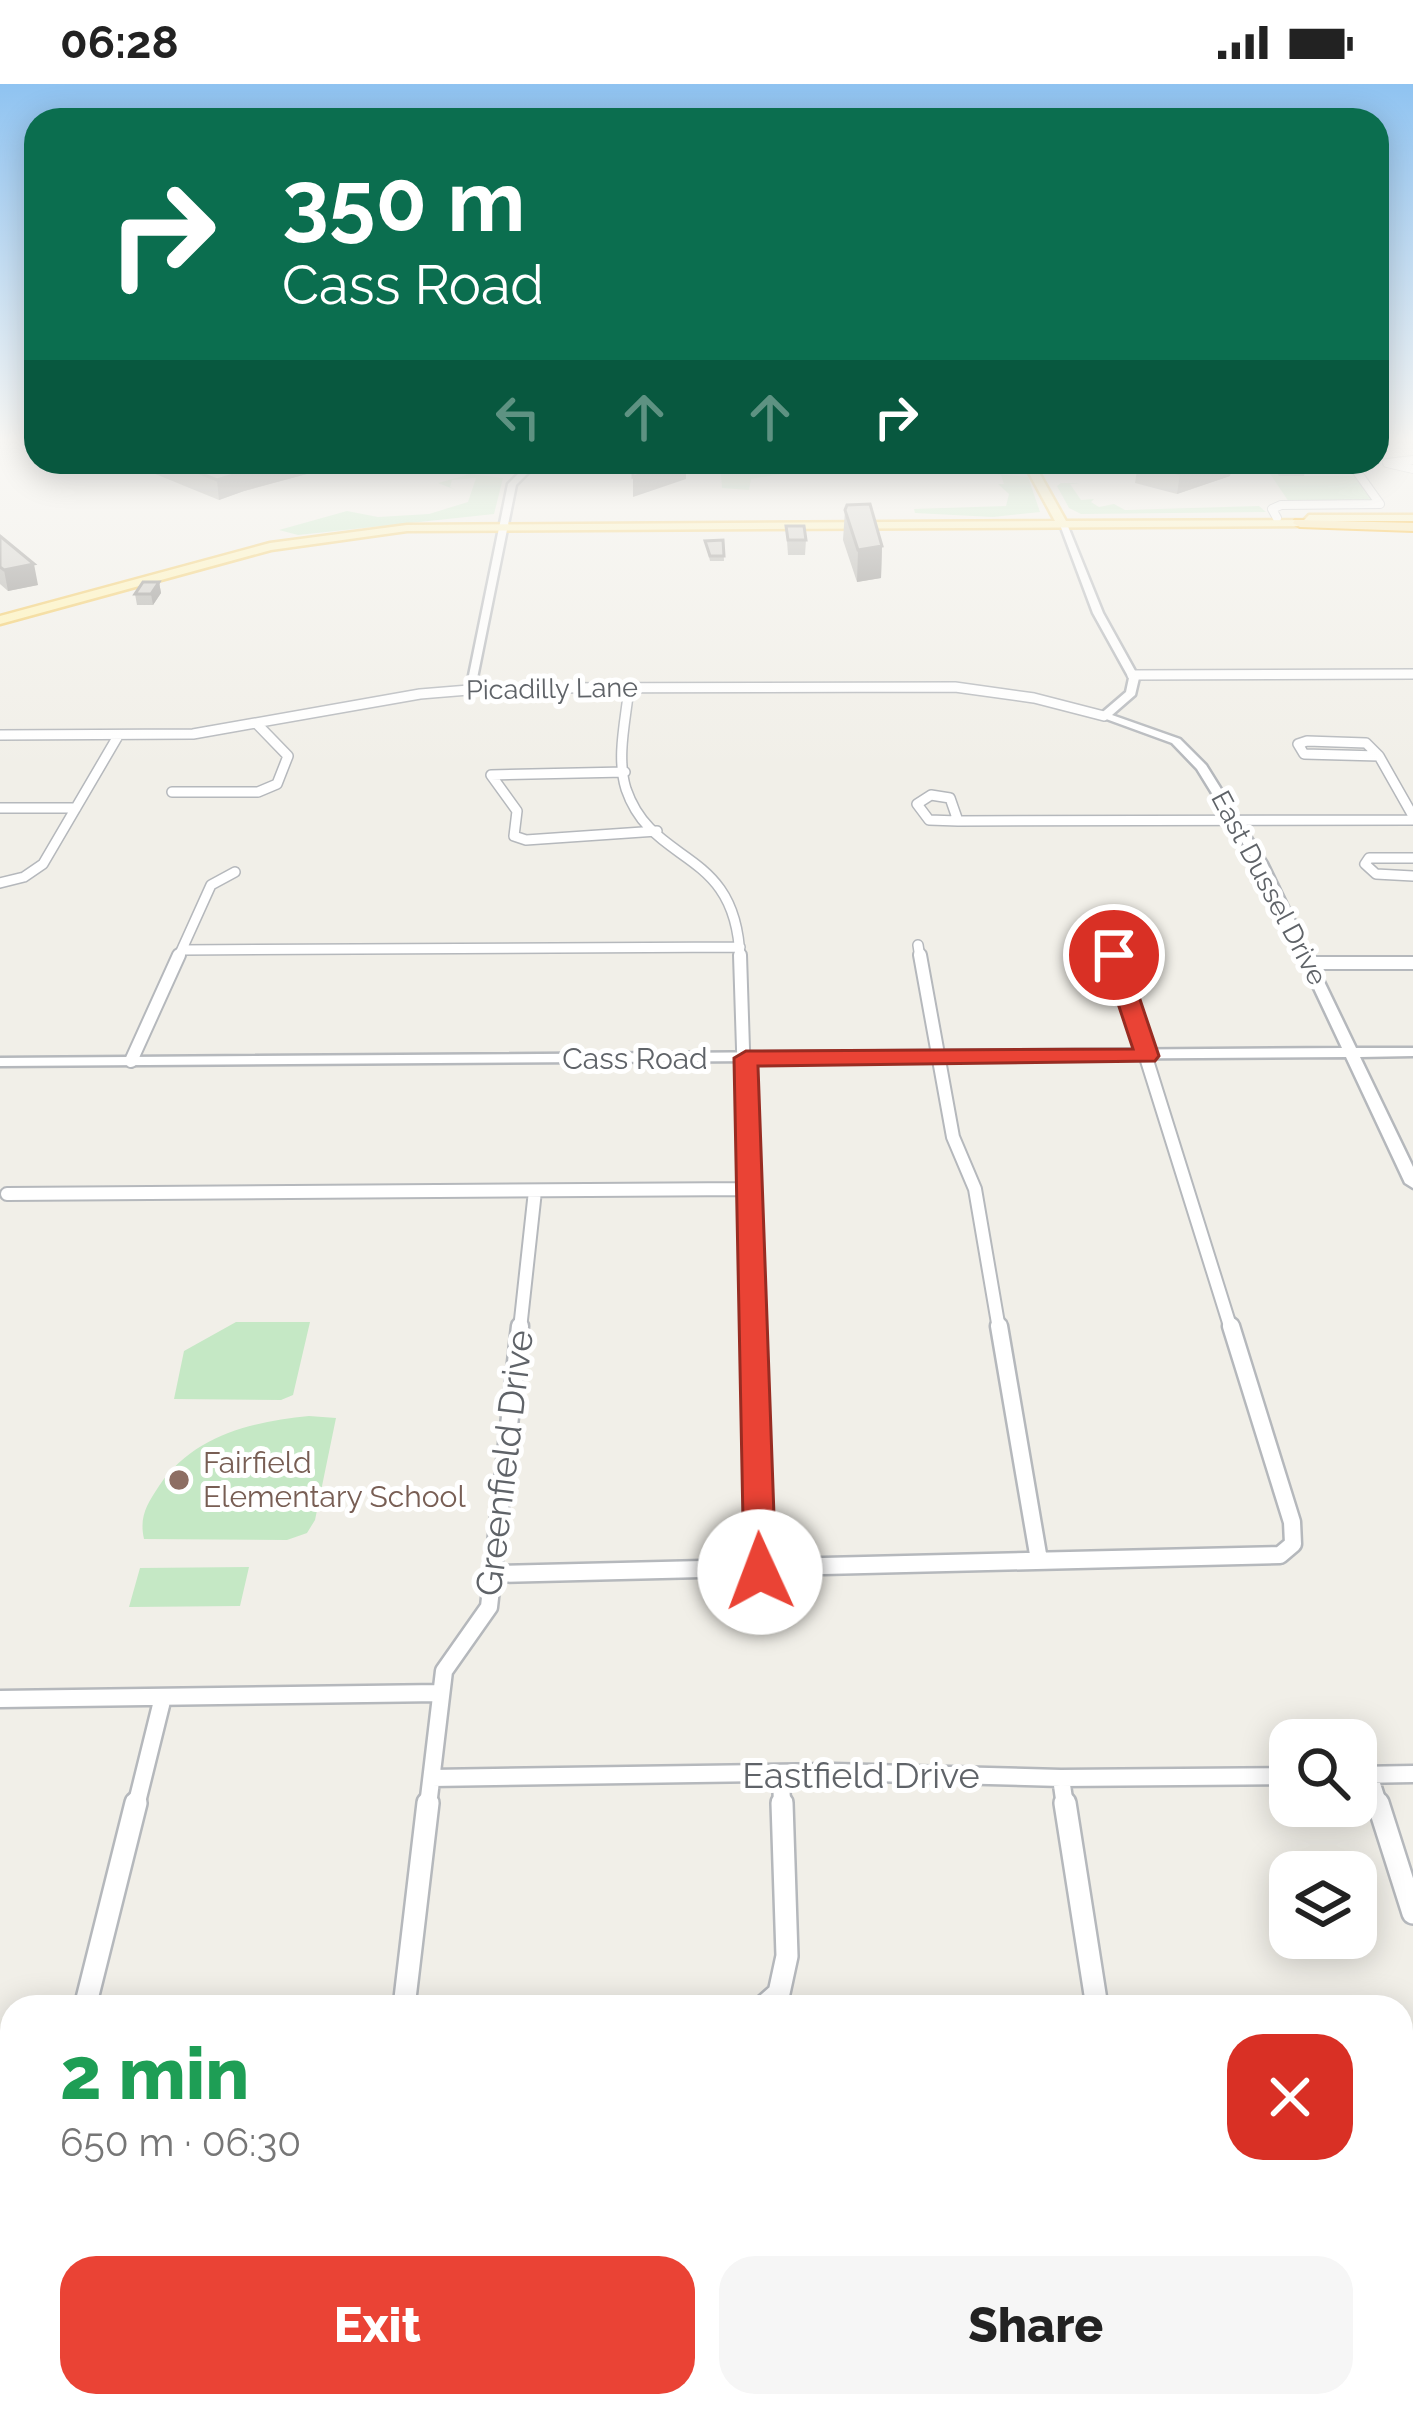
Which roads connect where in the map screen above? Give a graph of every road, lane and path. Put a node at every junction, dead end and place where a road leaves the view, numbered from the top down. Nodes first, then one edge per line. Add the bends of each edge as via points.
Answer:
1 (239, 550) edge
2 (266, 550) edge
3 (498, 550) edge
4 (1072, 550) edge
5 (151, 575) junction
6 (0, 620) edge
7 (1413, 674) edge
8 (1132, 675) junction
9 (628, 687) junction
10 (470, 688) junction
11 (1105, 716) junction
12 (256, 723) junction
13 (0, 735) edge
14 (118, 736) junction
15 (1379, 756) junction
16 (625, 772) junction
17 (172, 792) dead end
18 (0, 808) edge
19 (76, 808) junction
20 (1413, 818) edge
21 (958, 820) dead end
22 (1237, 820) junction
23 (657, 831) junction
24 (1413, 858) edge
25 (235, 872) dead end
26 (1413, 876) edge
27 (0, 884) edge
28 (918, 945) dead end
29 (740, 947) junction
30 (182, 950) junction
31 (1114, 955) dead end
32 (1311, 963) junction
33 (1413, 963) edge
34 (1354, 1052) junction
35 (1413, 1052) edge
36 (1147, 1056) junction
37 (939, 1057) junction
38 (746, 1058) junction
39 (131, 1061) junction
40 (0, 1063) edge
41 (1413, 1184) edge
42 (748, 1190) junction
43 (536, 1191) junction
44 (7, 1194) dead end
45 (1039, 1559) junction
46 (760, 1572) junction
47 (494, 1574) junction
48 (440, 1693) junction
49 (164, 1697) junction
50 (0, 1699) edge
51 (781, 1774) junction
52 (1413, 1774) edge
53 (1377, 1775) edge
54 (1269, 1776) edge
55 (433, 1778) junction
56 (1061, 1778) junction
57 (1377, 1816) edge
58 (1413, 1913) edge
59 (88, 1995) edge
60 (406, 1995) edge
61 (777, 1995) edge
62 (1095, 1995) edge

1 - 5 main road
2 - 5 main road
3 - 10 street
4 - 8 street
5 - 6 main road
7 - 8 street
8 - 11 street via 1131,693
9 - 10 street, Picadilly Lane
9 - 11 street, Picadilly Lane via 955,687
9 - 16 street
10 - 12 street, Picadilly Lane
11 - 22 street, East Dussel Drive via 1185,747
12 - 14 street, Picadilly Lane
12 - 17 street via 288,756 277,784 258,792
13 - 14 street, Picadilly Lane
14 - 19 street
15 - 15 street via 1356,741 1298,744 1316,756
15 - 20 street
16 - 23 street via 633,804
16 - 23 street via 491,775 517,811 514,836
18 - 19 street
19 - 27 street via 38,869
20 - 22 street
21 - 22 street
22 - 32 street, East Dussel Drive
23 - 29 street via 729,896
24 - 26 street via 1365,864 1376,874
25 - 30 street via 211,885
28 - 37 street
29 - 30 street
29 - 38 street
30 - 39 street
31 - 36 street
32 - 33 street
32 - 34 street, East Dussel Drive
34 - 35 street, Cass Road
34 - 36 street, Cass Road
34 - 41 street, East Dussel Drive
36 - 37 street, Cass Road
36 - 45 street via 1292,1522 1292,1544 1264,1557
37 - 38 street, Cass Road
37 - 45 street via 953,1137 974,1189
38 - 39 street, Cass Road
38 - 42 street
39 - 40 street, Cass Road
42 - 43 street
42 - 46 street
43 - 44 street
43 - 47 street, Greenfield Drive
45 - 46 street
46 - 47 street
47 - 48 street, Greenfield Drive via 489,1607 448,1660
48 - 49 street
48 - 55 street, Greenfield Drive
49 - 50 street
49 - 59 street
51 - 55 street, Eastfield Drive
51 - 56 street, Eastfield Drive
51 - 61 street via 788,1956
52 - 53 street
54 - 56 street, Eastfield Drive
55 - 60 street, Greenfield Drive
56 - 62 street
57 - 58 street

